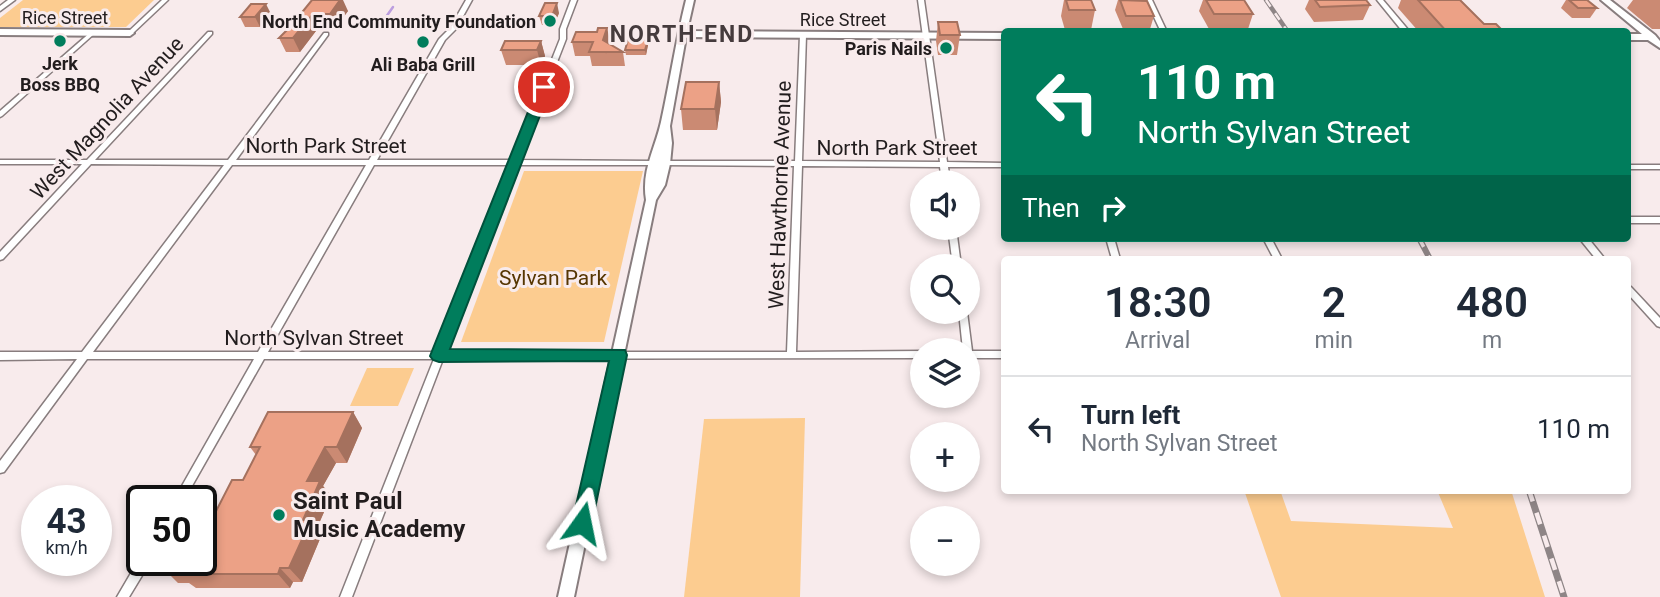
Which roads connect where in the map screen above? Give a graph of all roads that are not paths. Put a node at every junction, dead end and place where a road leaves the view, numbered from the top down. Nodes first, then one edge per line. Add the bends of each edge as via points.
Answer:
1 (12, 0) edge
2 (165, 0) edge
3 (469, 0) edge
4 (574, 0) edge
5 (690, 0) edge
6 (920, 0) edge
7 (1149, 0) edge
8 (1380, 0) edge
9 (1605, 0) edge
10 (0, 9) edge
11 (1162, 28) edge
12 (1404, 28) edge
13 (0, 32) edge
14 (92, 33) junction
15 (130, 33) joint
16 (210, 33) dead end
17 (326, 34) dead end
18 (682, 34) junction
19 (803, 35) junction
20 (925, 35) junction
21 (1001, 36) edge
22 (1631, 37) edge
23 (1649, 37) junction
24 (1660, 37) edge
25 (1660, 45) edge
26 (0, 115) edge
27 (0, 162) edge
28 (89, 162) junction
29 (228, 163) junction
30 (371, 163) junction
31 (659, 163) junction
32 (513, 164) junction
33 (944, 164) junction
34 (800, 165) junction
35 (1001, 165) edge
36 (1631, 167) edge
37 (1660, 167) edge
38 (945, 170) edge
39 (1631, 220) edge
40 (1660, 220) edge
41 (1586, 242) edge
42 (1598, 256) edge
43 (0, 257) edge
44 (1631, 292) edge
45 (1660, 324) edge
46 (980, 354) edge
47 (619, 355) junction
48 (910, 355) edge
49 (1001, 355) edge
50 (0, 356) edge
51 (85, 356) junction
52 (261, 356) junction
53 (439, 356) junction
54 (792, 356) junction
55 (0, 469) edge
56 (187, 485) edge
57 (136, 576) edge
58 (124, 597) edge
59 (346, 597) edge
60 (566, 597) edge

1 - 10 street
2 - 15 street
3 - 30 street
4 - 32 street
5 - 18 main road
6 - 20 street
7 - 11 street
8 - 12 street
9 - 23 main road
13 - 14 main road, Rice Street
14 - 15 main road, Rice Street
14 - 26 street
16 - 28 street, West Magnolia Avenue
17 - 29 street
18 - 19 main road, Rice Street
18 - 31 main road via 665,125 668,139
19 - 20 main road, Rice Street
19 - 34 street, West Hawthorne Avenue
20 - 21 main road, Rice Street
20 - 33 street
22 - 23 main road
23 - 24 main road
23 - 25 main road
27 - 28 street, North Park Street
28 - 29 street, North Park Street
28 - 43 street, West Magnolia Avenue
29 - 30 street, North Park Street
29 - 51 street
30 - 32 street, North Park Street
30 - 52 street
31 - 32 street, North Park Street
31 - 34 street, North Park Street
31 - 47 main road via 649,192
32 - 53 street
33 - 34 street, North Park Street
33 - 35 street, North Park Street
33 - 38 street
34 - 54 street, West Hawthorne Avenue
36 - 37 street
39 - 40 street
41 - 42 street
44 - 45 street
46 - 49 street
47 - 53 street, North Sylvan Street
47 - 54 street, North Sylvan Street
47 - 60 main road
48 - 54 street, North Sylvan Street
50 - 51 street, North Sylvan Street
51 - 52 street, North Sylvan Street
51 - 55 street
52 - 53 street, North Sylvan Street
52 - 56 street
53 - 59 street
57 - 58 street

